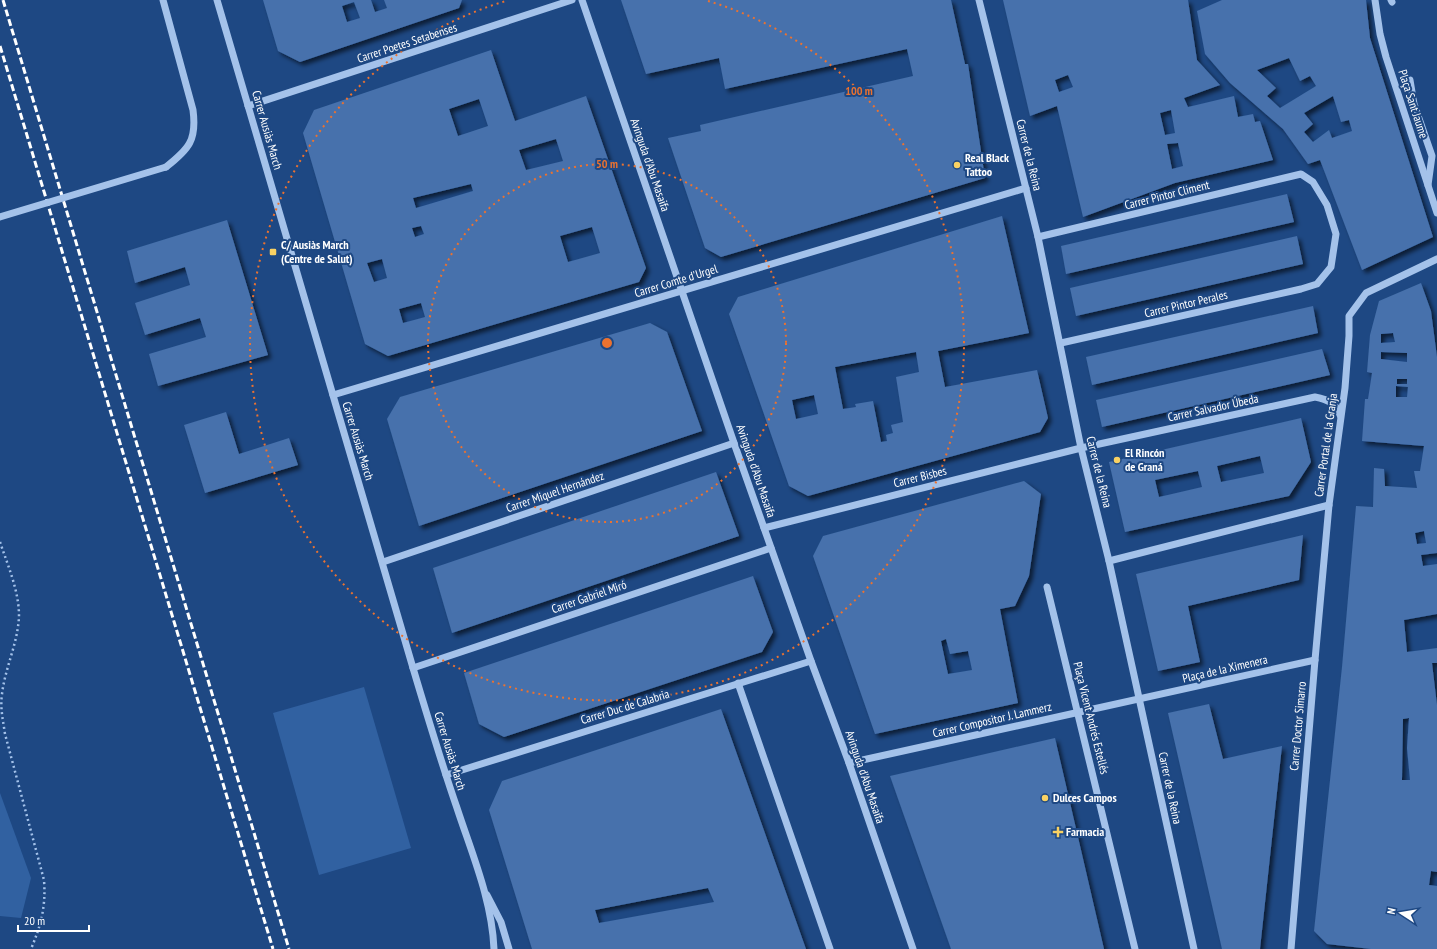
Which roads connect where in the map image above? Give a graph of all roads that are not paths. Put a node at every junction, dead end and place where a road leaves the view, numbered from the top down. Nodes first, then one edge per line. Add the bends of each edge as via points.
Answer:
1 (163, 0) edge
2 (217, 0) edge
3 (572, 0) edge
4 (582, 0) edge
5 (979, 0) edge
6 (1375, 0) edge
7 (1410, 80) dead end
8 (248, 106) junction
9 (1428, 186) junction
10 (1026, 188) junction
11 (1437, 213) edge
12 (0, 217) edge
13 (1038, 237) junction
14 (1437, 259) edge
15 (1316, 284) joint
16 (681, 290) junction
17 (1060, 343) junction
18 (332, 395) junction
19 (1341, 418) junction
20 (734, 443) junction
21 (1081, 448) junction
22 (1329, 505) junction
23 (764, 528) junction
24 (771, 548) junction
25 (1109, 561) junction
26 (383, 562) junction
27 (1047, 586) dead end
28 (1315, 660) junction
29 (810, 661) junction
30 (413, 668) junction
31 (738, 683) junction
32 (1140, 699) junction
33 (1078, 711) junction
34 (849, 763) junction
35 (446, 775) junction
36 (483, 886) junction
37 (494, 949) edge
38 (509, 949) edge
39 (830, 949) edge
40 (913, 949) edge
41 (1135, 949) edge
42 (1194, 949) edge
43 (1292, 949) edge

1 - 12 street, bridge via 193,110 193,138 186,150 166,167
2 - 8 street, Carrer Ausiàs March
3 - 8 street, Carrer Poetes Setabenses
4 - 16 street, Avinguda d'Abu Masaifa
5 - 10 street, Carrer de la Reina
6 - 9 street, Plaça Sant Jaume via 1386,57
7 - 9 street via 1414,104 1432,156
8 - 18 street, Carrer Ausiàs March
9 - 11 street, Plaça Sant Jaume
10 - 13 street, Carrer de la Reina
10 - 16 street, Carrer Comte d'Urgel
13 - 15 street, Carrer Pintor Climent via 1301,174 1313,182 1327,205 1336,234 1331,267
13 - 17 street, Carrer de la Reina
14 - 19 street, Carrer Portal de la Granja via 1366,293 1349,316
15 - 17 street, Carrer Pintor Perales
16 - 18 street, Carrer Comte d'Urgel
16 - 20 street, Avinguda d'Abu Masaifa
17 - 21 street, Carrer de la Reina
18 - 26 street, Carrer Ausiàs March
19 - 21 street, Carrer Salvador Úbeda via 1333,404 1324,398 1315,397
19 - 22 street, Carrer Portal de la Granja
20 - 23 street, Avinguda d'Abu Masaifa
20 - 26 street, Carrer Miquel Hernández
21 - 23 street, Carrer Bisbes
21 - 25 street, Carrer de la Reina
22 - 25 street, Carrer Portal de la Granja
22 - 28 street, Carrer Doctor Simarro
23 - 24 street, Avinguda d'Abu Masaifa
24 - 29 street, Avinguda d'Abu Masaifa
24 - 30 street, Carrer Gabriel Miró
25 - 32 street, Carrer de la Reina
26 - 30 street, Carrer Ausiàs March
27 - 33 street, Plaça Vicent Andrés Estellés
28 - 32 street, Plaça de la Ximenera
28 - 43 street, Carrer Doctor Simarro
29 - 31 street, Carrer Duc de Calabria
29 - 34 street, Avinguda d'Abu Masaifa
30 - 35 street, Carrer Ausiàs March
31 - 35 street, Carrer Duc de Calabria
31 - 39 street
32 - 33 street, Carrer Compositor J. Lammerz
32 - 42 street, Carrer de la Reina
33 - 34 street, Carrer Compositor J. Lammerz
33 - 41 street, Plaça Vicent Andrés Estellés
34 - 40 street, Avinguda d'Abu Masaifa
35 - 36 street, Carrer Ausiàs March
36 - 37 street, Carrer Ausiàs March
36 - 38 street, Carrer Ausiàs March via 502,922

